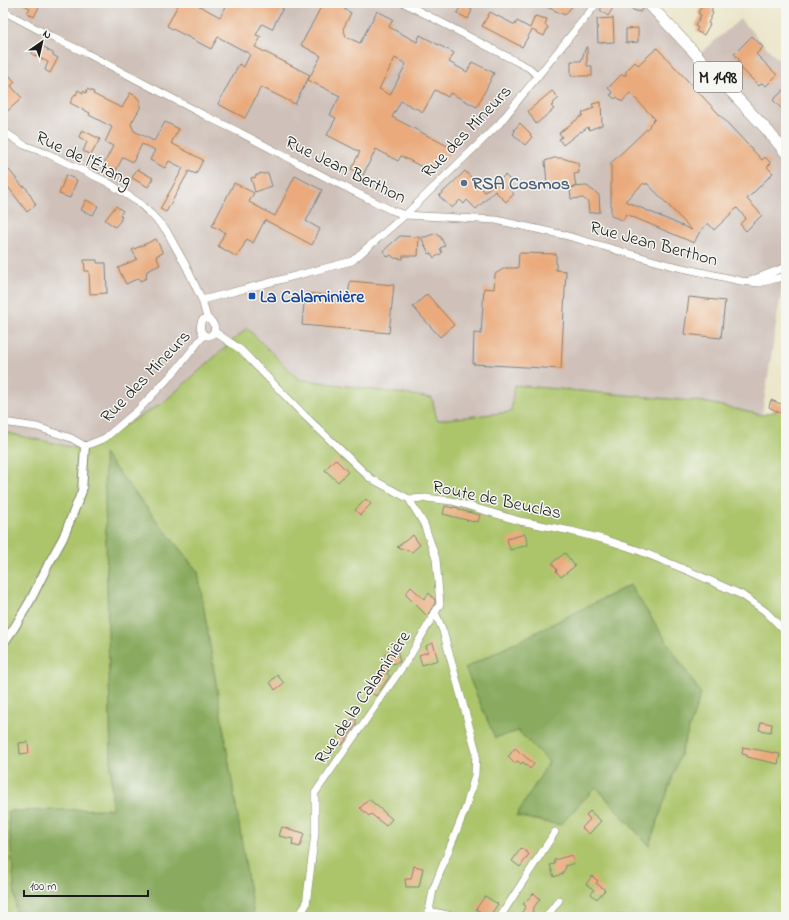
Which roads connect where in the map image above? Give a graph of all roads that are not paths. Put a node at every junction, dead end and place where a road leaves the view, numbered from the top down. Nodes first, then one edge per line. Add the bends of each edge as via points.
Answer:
1 (404, 3) edge
2 (597, 3) edge
3 (648, 3) edge
4 (3, 11) edge
5 (538, 76) junction
6 (3, 131) edge
7 (786, 153) edge
8 (405, 215) junction
9 (786, 267) edge
10 (786, 276) edge
11 (749, 282) junction
12 (202, 300) junction
13 (207, 318) junction
14 (215, 332) junction
15 (204, 335) junction
16 (3, 422) edge
17 (85, 446) junction
18 (408, 499) junction
19 (436, 612) junction
20 (786, 632) edge
21 (3, 644) edge
22 (555, 832) dead end
23 (559, 900) dead end
24 (429, 914) edge
25 (298, 917) edge
26 (456, 917) edge
27 (500, 917) edge
28 (546, 917) edge

1 - 5 street via 529,68
2 - 5 street, Rue des Mineurs
3 - 7 main road, M 1498
4 - 8 street, Rue Jean Berthon via 325,177
5 - 8 street, Rue des Mineurs via 499,124
6 - 12 street, Rue de l'Étang via 24,144 107,182 138,202 166,230
8 - 11 street, Rue Jean Berthon via 496,220
8 - 12 street, Rue des Mineurs via 352,261
9 - 11 street
10 - 11 street, Rue Jean Berthon via 760,284
12 - 13 street, Rue de l'Étang
13 - 14 street, Rue de l'Étang via 216,327
13 - 15 street via 202,320 200,328
14 - 15 street via 212,335
14 - 18 street, Route de Beuclas via 241,350 370,478
15 - 17 street, Rue des Mineurs via 176,370 138,410 105,438
16 - 17 street via 37,427 71,438
17 - 21 street via 82,491 63,538 30,601
18 - 19 street, Rue de la Calaminière via 424,524 436,559 440,604
18 - 20 street, Route de Beuclas via 452,501 640,551 742,595 765,611
19 - 24 street via 476,750 475,775 466,807 434,890
19 - 25 street, Rue de la Calaminière via 410,656 315,793 315,833 306,905
22 - 27 street
23 - 28 street
24 - 26 street

